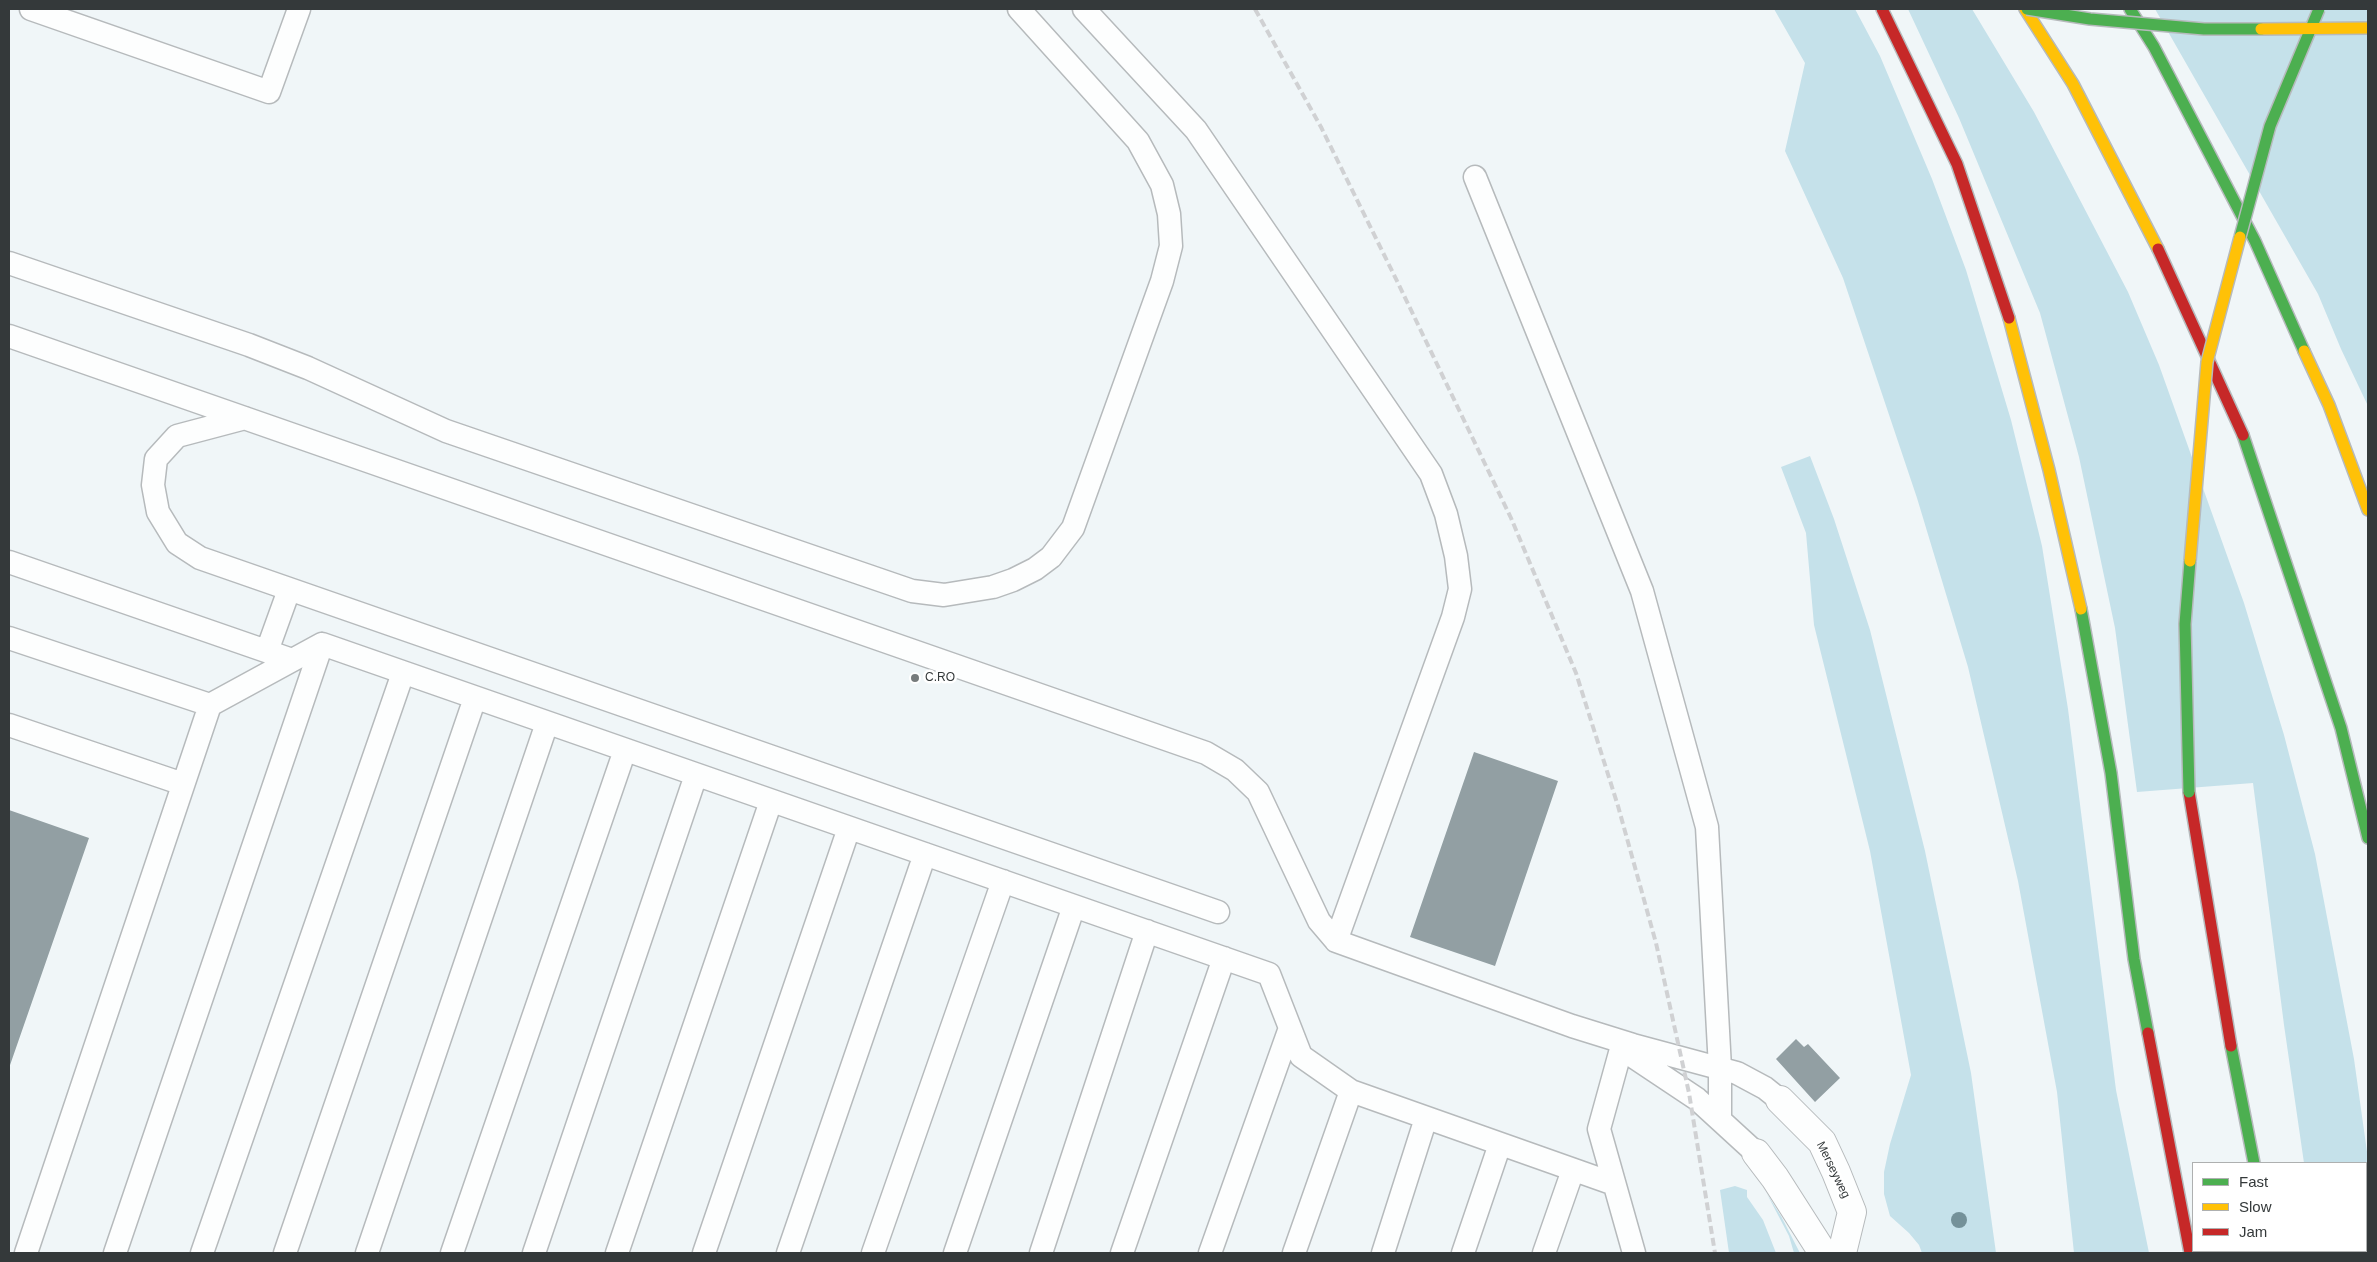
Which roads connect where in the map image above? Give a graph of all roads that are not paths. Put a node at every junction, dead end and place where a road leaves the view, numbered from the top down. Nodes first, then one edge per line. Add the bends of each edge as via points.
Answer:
1 (31, 9) edge
2 (299, 9) edge
3 (1019, 9) edge
4 (1084, 9) edge
5 (1882, 9) edge
6 (2026, 9) edge
7 (2130, 9) edge
8 (2319, 9) edge
9 (2368, 28) edge
10 (1475, 177) dead end
11 (9, 263) edge
12 (9, 336) edge
13 (246, 418) junction
14 (2368, 510) edge
15 (9, 562) edge
16 (289, 590) junction
17 (9, 638) edge
18 (322, 644) junction
19 (267, 651) junction
20 (292, 660) junction
21 (403, 673) junction
22 (475, 698) junction
23 (210, 705) junction
24 (547, 723) junction
25 (9, 725) edge
26 (626, 750) junction
27 (696, 775) junction
28 (183, 784) junction
29 (771, 801) junction
30 (849, 828) junction
31 (2368, 838) edge
32 (926, 854) junction
33 (1003, 881) junction
34 (1074, 906) junction
35 (1218, 912) dead end
36 (1147, 932) junction
37 (1336, 941) junction
38 (1224, 958) junction
39 (1290, 1028) junction
40 (1622, 1046) junction
41 (1720, 1068) junction
42 (1351, 1091) junction
43 (1780, 1100) joint
44 (1426, 1118) junction
45 (1720, 1118) junction
46 (1500, 1144) junction
47 (1756, 1153) joint
48 (2254, 1162) edge
49 (1573, 1170) junction
50 (1614, 1184) junction
51 (26, 1253) edge
52 (116, 1253) edge
53 (202, 1253) edge
54 (285, 1253) edge
55 (367, 1253) edge
56 (452, 1253) edge
57 (534, 1253) edge
58 (617, 1253) edge
59 (704, 1253) edge
60 (788, 1253) edge
61 (873, 1253) edge
62 (955, 1253) edge
63 (1041, 1253) edge
64 (1122, 1253) edge
65 (1210, 1253) edge
66 (1294, 1253) edge
67 (1382, 1253) edge
68 (1462, 1253) edge
69 (1544, 1253) edge
70 (1634, 1253) edge
71 (1823, 1253) edge
72 (1842, 1253) edge
73 (2190, 1253) edge

1 - 2 lane via 269,92
3 - 11 lane via 1138,141 1162,185 1169,214 1171,246 1162,281 1074,528 1051,557 1035,569 993,587 944,596 912,591 446,431 249,344
4 - 37 lane via 1196,130 1431,474 1446,514 1460,589 1453,617
5 - 73 highway via 1957,164 2005,304 2049,470 2082,614 2111,772 2134,959
6 - 9 highway, bridge via 2090,19 2204,29
6 - 31 highway via 2073,84 2166,266 2242,434 2341,728
7 - 14 highway via 2154,47 2255,241 2329,405
8 - 48 highway, bridge via 2270,126 2207,362 2185,624 2189,792 2227,1028
10 - 41 lane via 1642,591 1707,826
12 - 13 lane
13 - 16 lane via 177,436 156,459 153,485 158,512 177,543 200,558
13 - 37 lane via 1206,753 1235,770 1258,792 1319,921
15 - 19 lane
16 - 19 lane
16 - 35 lane
17 - 23 lane
18 - 20 lane
18 - 21 lane
18 - 52 lane
19 - 20 lane
20 - 23 lane
21 - 22 lane
21 - 53 lane
22 - 24 lane
22 - 54 lane
23 - 28 lane
24 - 26 lane
24 - 55 lane
25 - 28 lane
26 - 27 lane
26 - 56 lane
27 - 29 lane
27 - 57 lane
28 - 51 lane
29 - 30 lane
29 - 58 lane
30 - 32 lane
30 - 59 lane
32 - 33 lane
32 - 60 lane
33 - 34 lane
33 - 61 lane
34 - 36 lane
34 - 62 lane
36 - 38 lane
36 - 63 lane
37 - 40 lane
38 - 39 lane via 1269,974
38 - 64 lane
39 - 42 lane via 1302,1056
39 - 65 lane
40 - 41 lane
40 - 45 lane
40 - 50 lane via 1598,1129
41 - 43 lane via 1737,1073
41 - 45 lane
42 - 44 lane
42 - 66 lane
43 - 72 street, Merseyweg via 1822,1142 1843,1188 1852,1212
44 - 46 lane
44 - 67 lane
45 - 47 lane
46 - 49 lane
46 - 68 lane
47 - 71 street
49 - 50 lane
49 - 69 lane
50 - 70 lane

